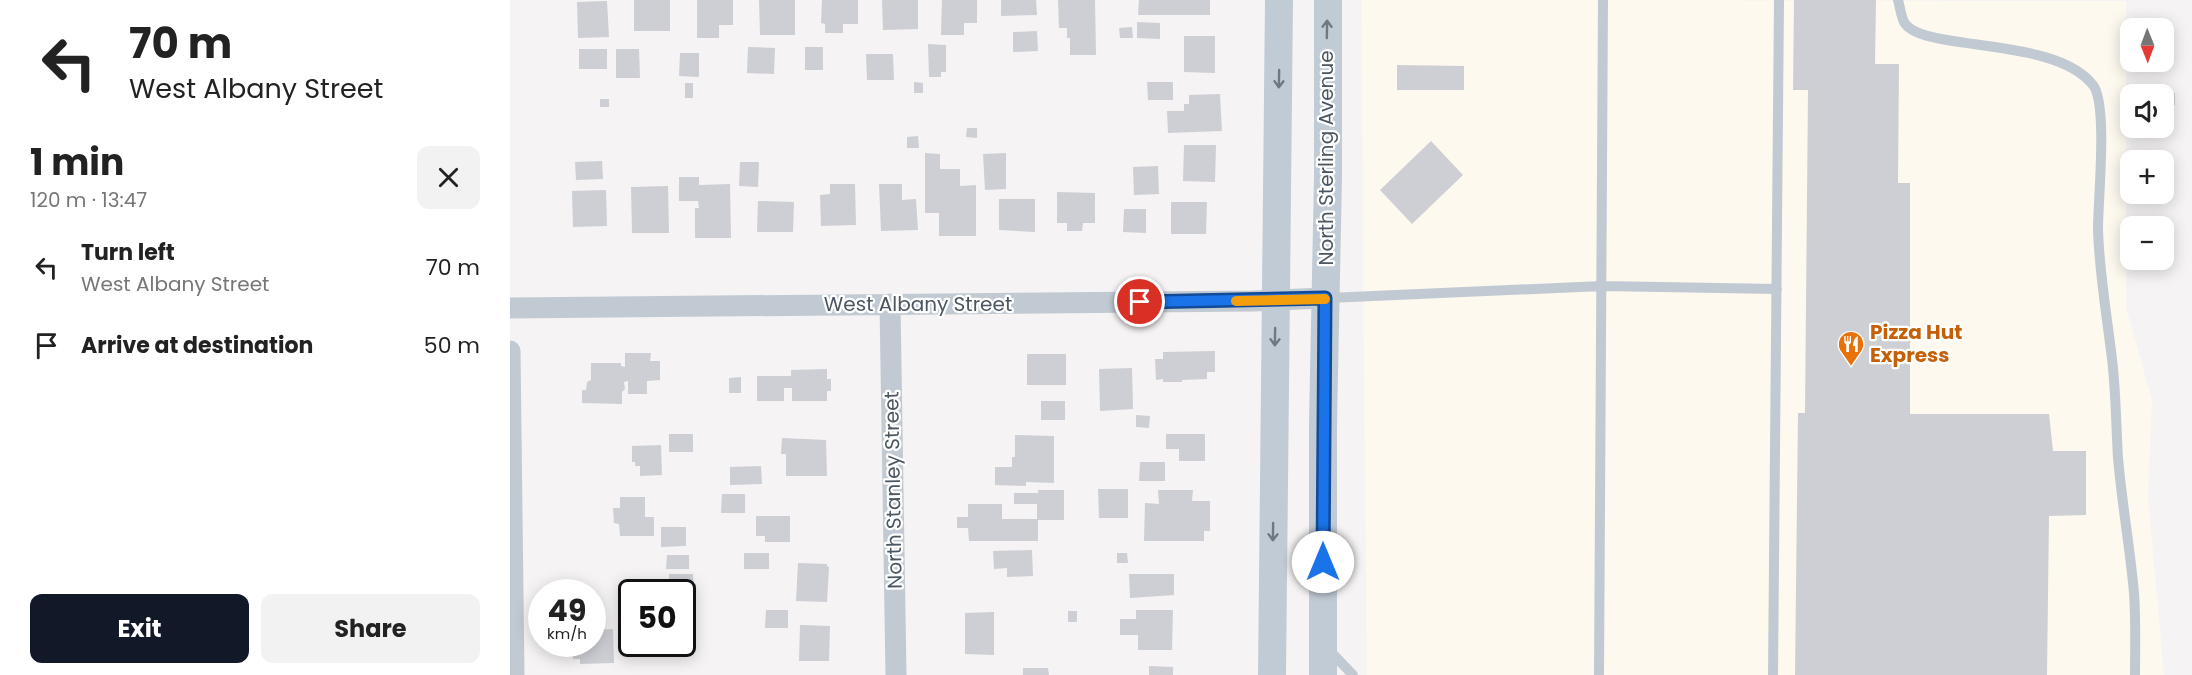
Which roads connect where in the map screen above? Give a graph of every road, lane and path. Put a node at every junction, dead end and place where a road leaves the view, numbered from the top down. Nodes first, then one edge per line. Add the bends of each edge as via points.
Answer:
1 (1279, 0) edge
2 (1328, 0) edge
3 (1603, 0) edge
4 (1779, 0) edge
5 (1898, 0) edge
6 (1602, 286) junction
7 (1778, 289) junction
8 (1325, 298) junction
9 (1276, 301) junction
10 (890, 304) junction
11 (510, 308) edge
12 (510, 351) edge
13 (1323, 643) junction
14 (514, 675) edge
15 (896, 675) edge
16 (1272, 675) edge
17 (1323, 675) edge
18 (1353, 675) edge
19 (1599, 675) edge
20 (1773, 675) edge
21 (2135, 675) edge

1 -> 9 main road
8 -> 2 main road, North Sterling Avenue
3 - 6 lane
4 - 7 lane
5 - 21 lane via 1905,23 1918,34 2034,54 2070,66 2094,86 2101,111 2098,230 2134,595
6 - 7 lane
6 - 8 lane
6 - 19 lane
7 - 20 lane
8 - 9 street, West Albany Street
8 - 13 main road, North Sterling Avenue
9 - 10 street, West Albany Street
9 -> 16 main road
10 - 11 street, West Albany Street
10 - 15 street, North Stanley Street
12 - 14 street
13 - 17 main road, North Sterling Avenue
13 - 18 lane

